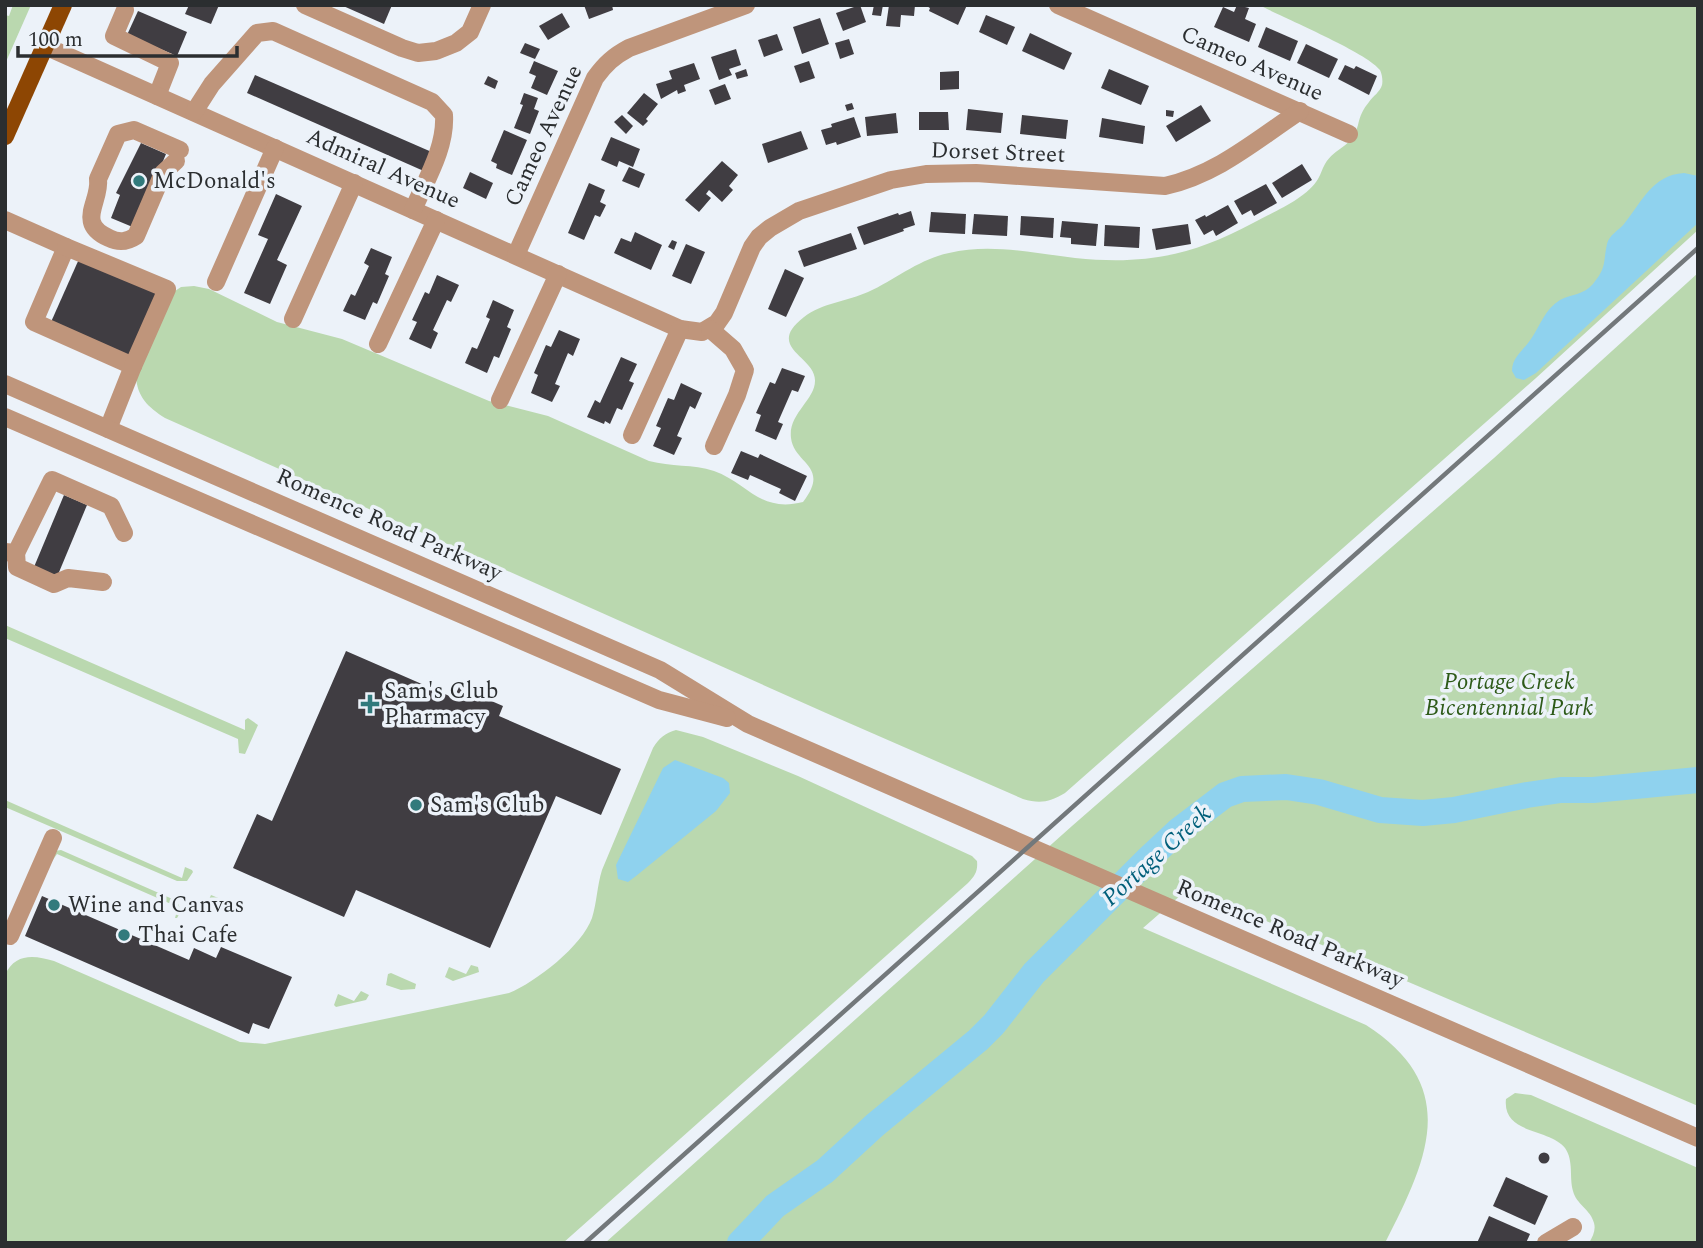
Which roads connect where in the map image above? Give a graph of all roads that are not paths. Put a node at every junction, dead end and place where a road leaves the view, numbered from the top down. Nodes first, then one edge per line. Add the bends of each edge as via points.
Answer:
1 (63, 5) edge
2 (305, 5) edge
3 (482, 5) edge
4 (746, 5) edge
5 (1058, 5) edge
6 (125, 10) dead end
7 (45, 46) junction
8 (157, 96) junction
9 (1300, 111) junction
10 (194, 112) junction
11 (1349, 134) dead end
12 (5, 136) edge
13 (275, 148) junction
14 (178, 156) joint
15 (354, 183) junction
16 (413, 210) junction
17 (5, 220) edge
18 (436, 220) junction
19 (66, 247) junction
20 (516, 255) junction
21 (558, 274) junction
22 (216, 282) dead end
23 (293, 319) dead end
24 (680, 329) junction
25 (706, 330) junction
26 (378, 344) dead end
27 (133, 366) junction
28 (5, 384) edge
29 (500, 400) dead end
30 (5, 417) edge
31 (108, 429) junction
32 (632, 435) dead end
33 (714, 446) dead end
34 (323, 523) junction
35 (124, 533) dead end
36 (312, 550) junction
37 (11, 553) edge
38 (103, 582) dead end
39 (748, 723) junction
40 (53, 838) dead end
41 (10, 936) dead end
42 (1698, 1138) edge
43 (1573, 1227) dead end
44 (1546, 1243) edge

1 - 7 main road
2 - 3 street via 418,52 456,43 470,32
4 - 20 street, Cameo Avenue via 629,48 604,65
5 - 9 street, Cameo Avenue
6 - 8 street via 114,36 170,63
7 - 8 street, Admiral Avenue
7 - 12 main road
8 - 10 street, Admiral Avenue
9 - 11 street, Cameo Avenue
9 - 25 street, Dorset Street via 1211,172 1165,186 976,173 926,174 891,180 799,211 759,237 724,313
10 - 13 street, Admiral Avenue
10 - 16 street via 257,33 273,31 432,103 444,115 438,152
13 - 15 street, Admiral Avenue
13 - 22 street
14 - 14 street via 134,130 118,134 98,180 91,209 94,227 122,242 136,236 163,173
15 - 16 street, Admiral Avenue
15 - 23 street
16 - 18 street, Admiral Avenue
17 - 19 street
18 - 20 street, Admiral Avenue
18 - 26 street
19 - 27 street via 34,322
19 - 27 street via 167,289
20 - 21 street, Admiral Avenue
21 - 24 street, Admiral Avenue
21 - 29 street
24 - 25 street, Admiral Avenue
24 - 32 street
25 - 33 street via 733,349 745,370
27 - 31 street
28 - 31 street, Romence Road Parkway
30 - 36 street, Romence Road Parkway
31 - 34 street, Romence Road Parkway
34 - 36 street
34 - 39 street, Romence Road Parkway via 660,670
35 - 37 street via 111,506 52,480
36 - 39 street, Romence Road Parkway via 659,700
37 - 38 street via 17,567 54,584 68,578
39 - 42 street, Romence Road Parkway
40 - 41 street
43 - 44 street

